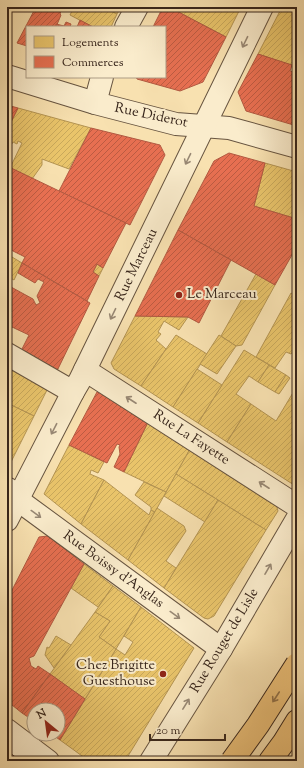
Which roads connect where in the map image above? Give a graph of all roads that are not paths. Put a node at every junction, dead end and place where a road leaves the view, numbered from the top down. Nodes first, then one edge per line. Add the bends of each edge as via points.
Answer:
1 (137, 7) edge
2 (262, 7) edge
3 (127, 26) edge
4 (7, 76) edge
5 (102, 78) edge
6 (95, 103) junction
7 (204, 126) junction
8 (297, 147) edge
9 (7, 354) edge
10 (85, 370) junction
11 (73, 392) junction
12 (12, 494) edge
13 (297, 506) edge
14 (297, 519) edge
15 (7, 520) edge
16 (221, 649) junction
17 (297, 664) edge
18 (297, 721) edge
19 (7, 730) edge
20 (40, 755) edge
21 (7, 758) edge
22 (151, 761) edge
23 (232, 761) edge
24 (270, 761) edge

1 - 3 street
2 -> 7 street, Rue Marceau
4 - 6 street, Rue Diderot
5 - 6 street
6 - 7 street, Rue Diderot via 176,124
7 - 8 street, Rue Diderot via 229,128
7 -> 10 street, Rue Marceau
9 - 11 street
10 - 11 street, Rue Marceau
13 -> 10 street, Rue La Fayette
11 -> 12 street, Rue Marceau
12 - 15 street, Rue Marceau
12 -> 16 street, Rue Boissy d'Anglas
16 -> 14 street, Rue Rouget de Lisle
22 -> 16 street, Rue Rouget de Lisle
17 -> 23 highway, bridge
18 - 24 highway
19 - 20 street
20 - 21 street

